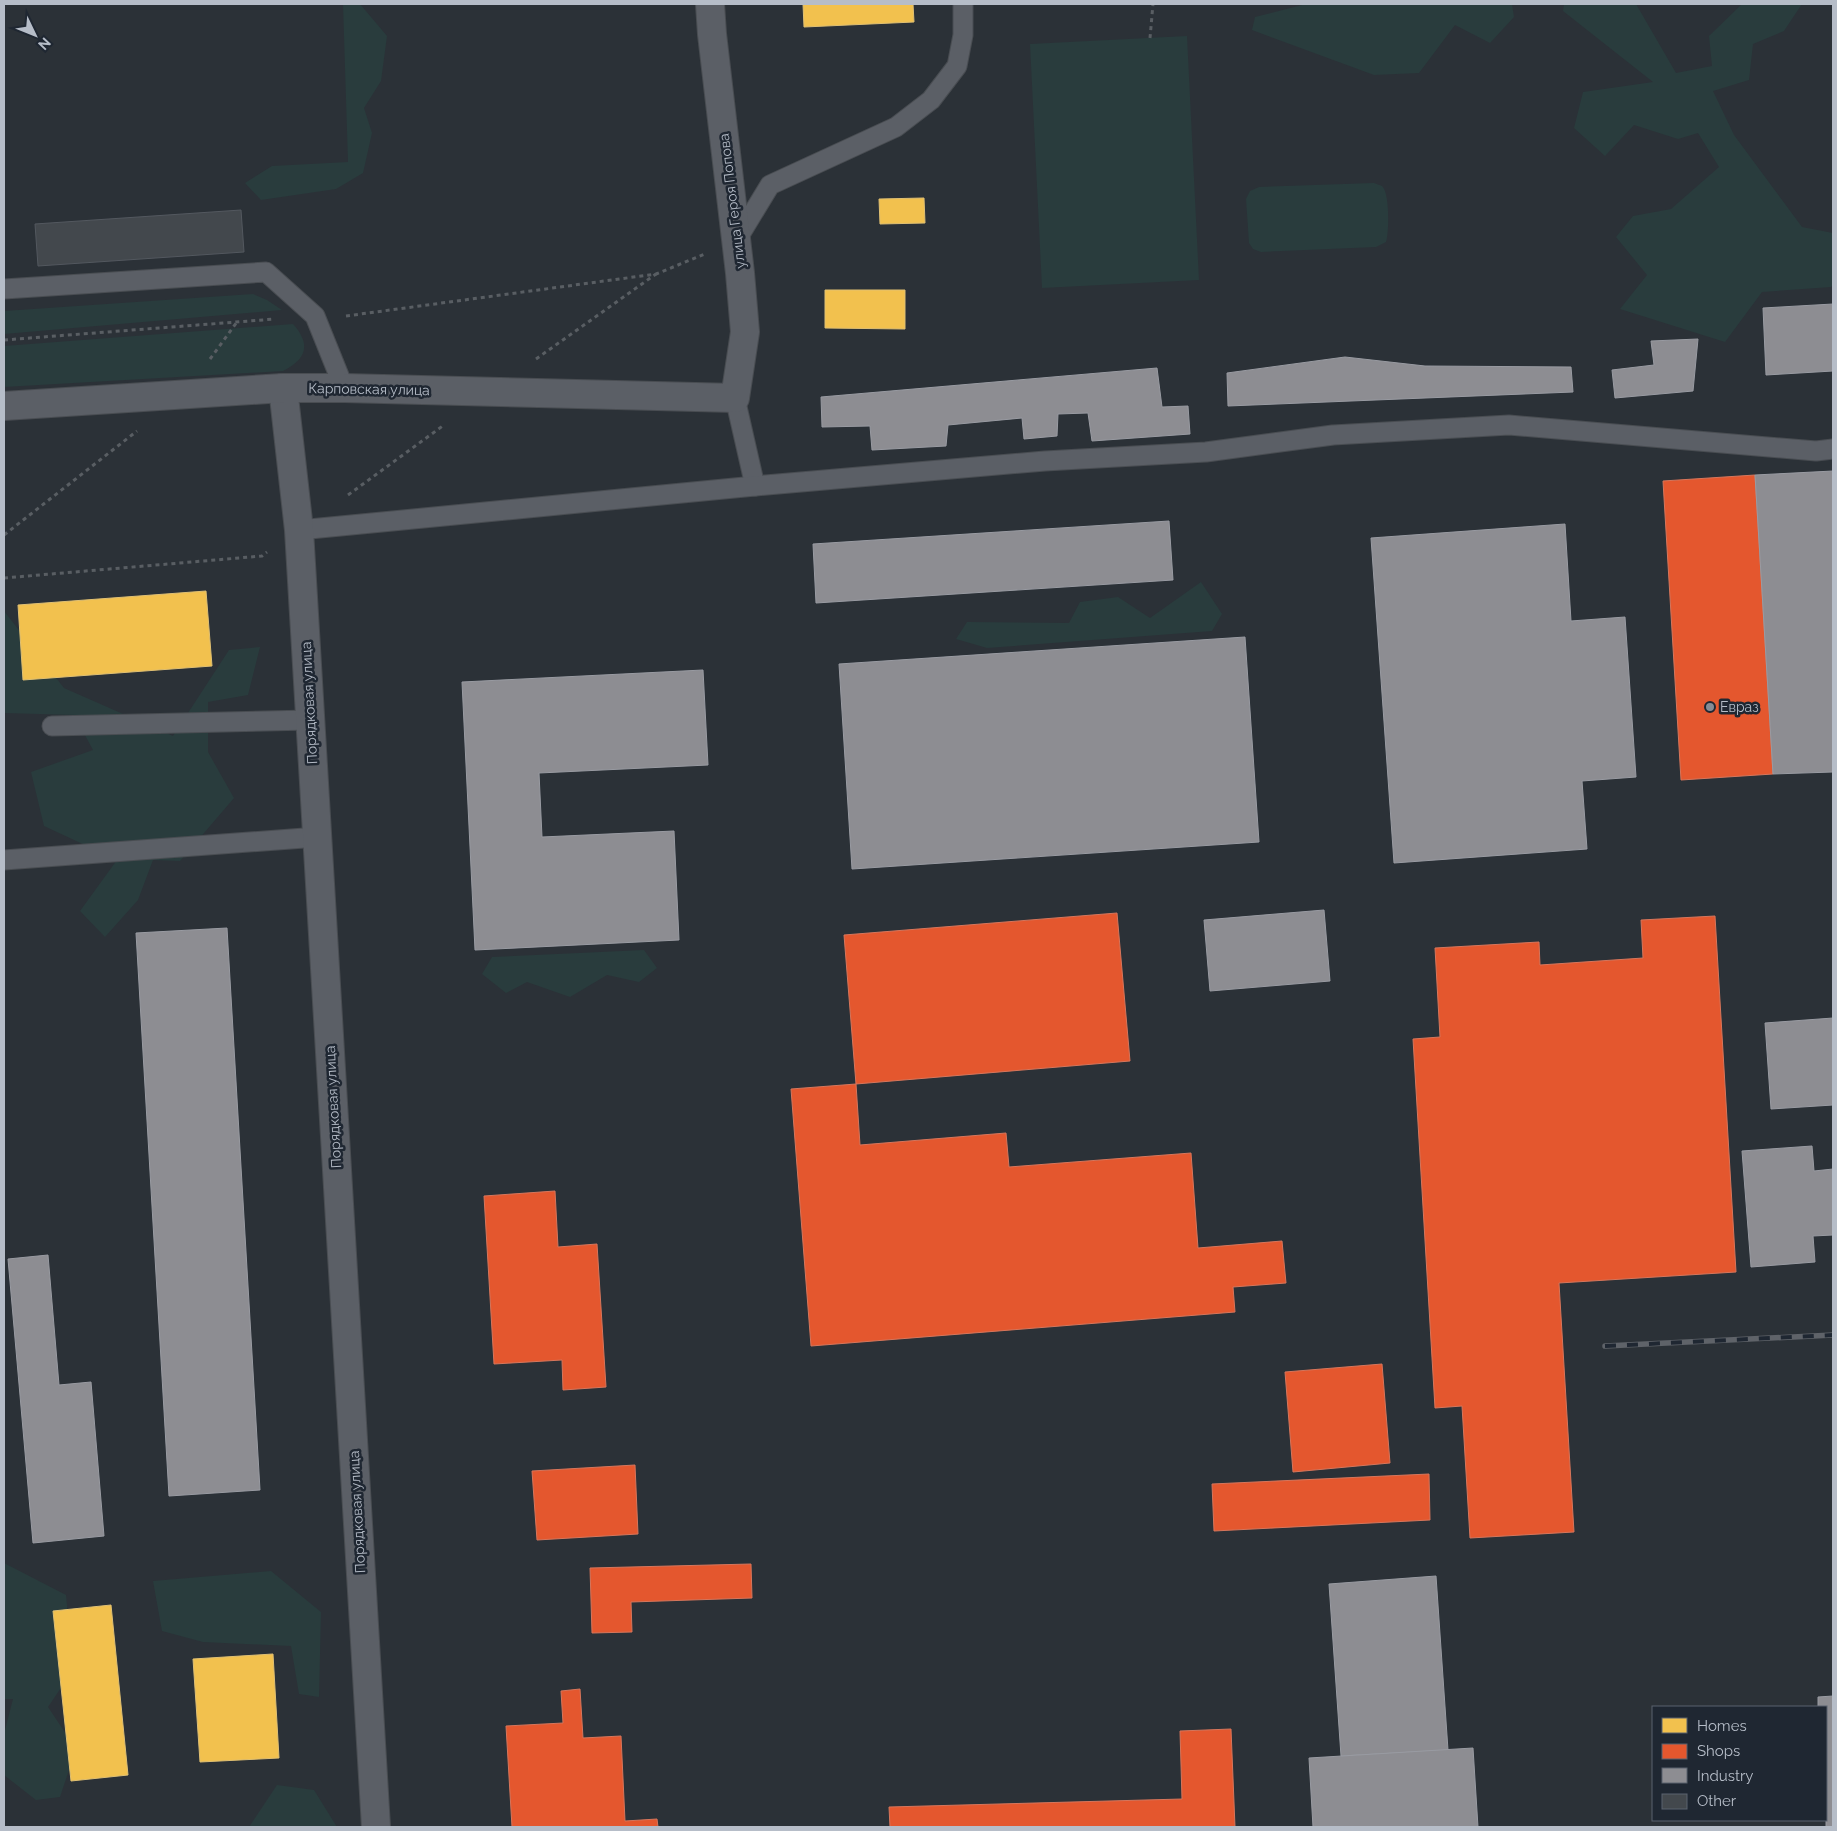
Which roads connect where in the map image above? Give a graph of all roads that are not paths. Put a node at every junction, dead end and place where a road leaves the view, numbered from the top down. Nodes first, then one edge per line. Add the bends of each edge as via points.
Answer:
1 (710, 4) edge
2 (963, 4) edge
3 (736, 241) junction
4 (4, 289) edge
5 (283, 388) junction
6 (344, 388) junction
7 (735, 398) junction
8 (4, 406) edge
9 (1833, 449) edge
10 (755, 486) junction
11 (299, 530) junction
12 (310, 720) junction
13 (52, 726) dead end
14 (318, 837) junction
15 (4, 860) edge
16 (371, 1827) edge
17 (376, 1827) edge

1 - 3 street, улица Героя Попова
2 - 3 lane via 963,36 957,66 931,100 896,127 770,185
3 - 7 street, улица Героя Попова via 745,332
4 - 6 lane via 266,272 315,316
5 - 6 street, Карповская улица
5 - 8 street, Карповская улица
5 - 11 street, Порядковая улица
6 - 7 street, Карповская улица
7 - 10 lane
9 - 10 lane via 1816,451 1509,425 1333,435 1206,452 1045,461
10 - 11 lane
11 - 12 street, Порядковая улица
12 - 13 lane
12 - 14 street, Порядковая улица
14 - 15 lane
14 - 17 street, Порядковая улица
16 - 17 lane

